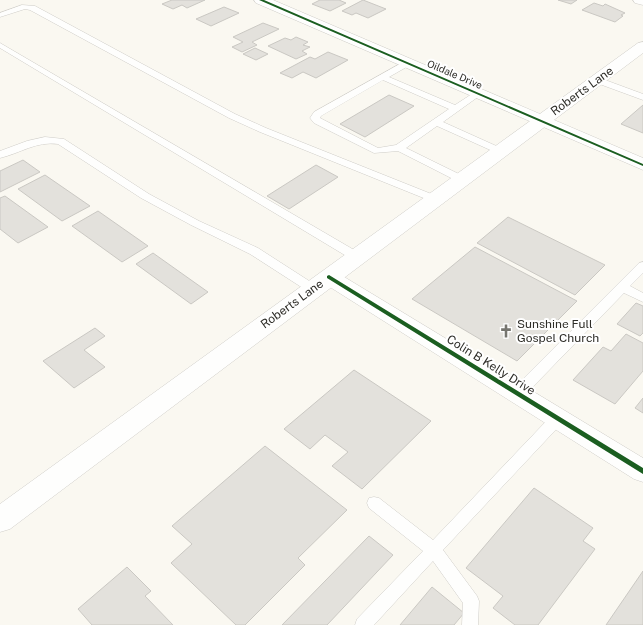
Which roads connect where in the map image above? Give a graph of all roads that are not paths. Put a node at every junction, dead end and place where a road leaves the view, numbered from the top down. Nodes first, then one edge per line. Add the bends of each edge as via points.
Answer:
1 (15, 0) edge
2 (260, 0) edge
3 (640, 0) edge
4 (643, 1) edge
5 (25, 7) junction
6 (0, 15) edge
7 (0, 45) edge
8 (643, 46) edge
9 (407, 63) junction
10 (382, 78) junction
11 (597, 80) junction
12 (478, 94) junction
13 (643, 97) edge
14 (456, 110) junction
15 (541, 121) junction
16 (437, 123) junction
17 (399, 148) junction
18 (500, 151) junction
19 (0, 155) edge
20 (643, 165) edge
21 (462, 179) junction
22 (435, 199) junction
23 (357, 257) junction
24 (643, 266) edge
25 (321, 283) junction
26 (622, 287) junction
27 (643, 298) edge
28 (518, 393) junction
29 (558, 418) junction
30 (643, 471) edge
31 (374, 503) dead end
32 (0, 520) edge
33 (434, 550) junction
34 (363, 625) edge
35 (470, 625) edge

1 - 5 lane
2 - 9 main road, Oildale Drive
3 - 4 main road
5 - 6 lane
5 - 22 lane via 32,8 232,116
7 - 23 lane
8 - 11 main road, Roberts Lane
9 - 10 lane
9 - 12 main road, Oildale Drive
10 - 14 lane
10 - 17 lane via 317,114 315,118 377,151
11 - 13 lane
11 - 15 main road, Roberts Lane
12 - 14 lane
12 - 15 main road, Oildale Drive
14 - 16 lane
15 - 18 main road, Roberts Lane
15 - 20 main road, Oildale Drive
16 - 17 lane
16 - 18 lane
17 - 21 lane
18 - 21 main road, Roberts Lane
19 - 25 lane via 30,142 51,139 61,141 145,196 195,223
21 - 22 main road, Roberts Lane
22 - 23 main road, Roberts Lane
23 - 25 main road, Roberts Lane
24 - 26 lane
25 - 28 main road, Colin B Kelly Drive
25 - 32 main road, Roberts Lane
26 - 27 lane
26 - 28 lane
28 - 29 main road, Colin B Kelly Drive
29 - 30 main road, Colin B Kelly Drive
29 - 33 lane
31 - 33 lane
33 - 34 lane
33 - 35 lane via 471,601

